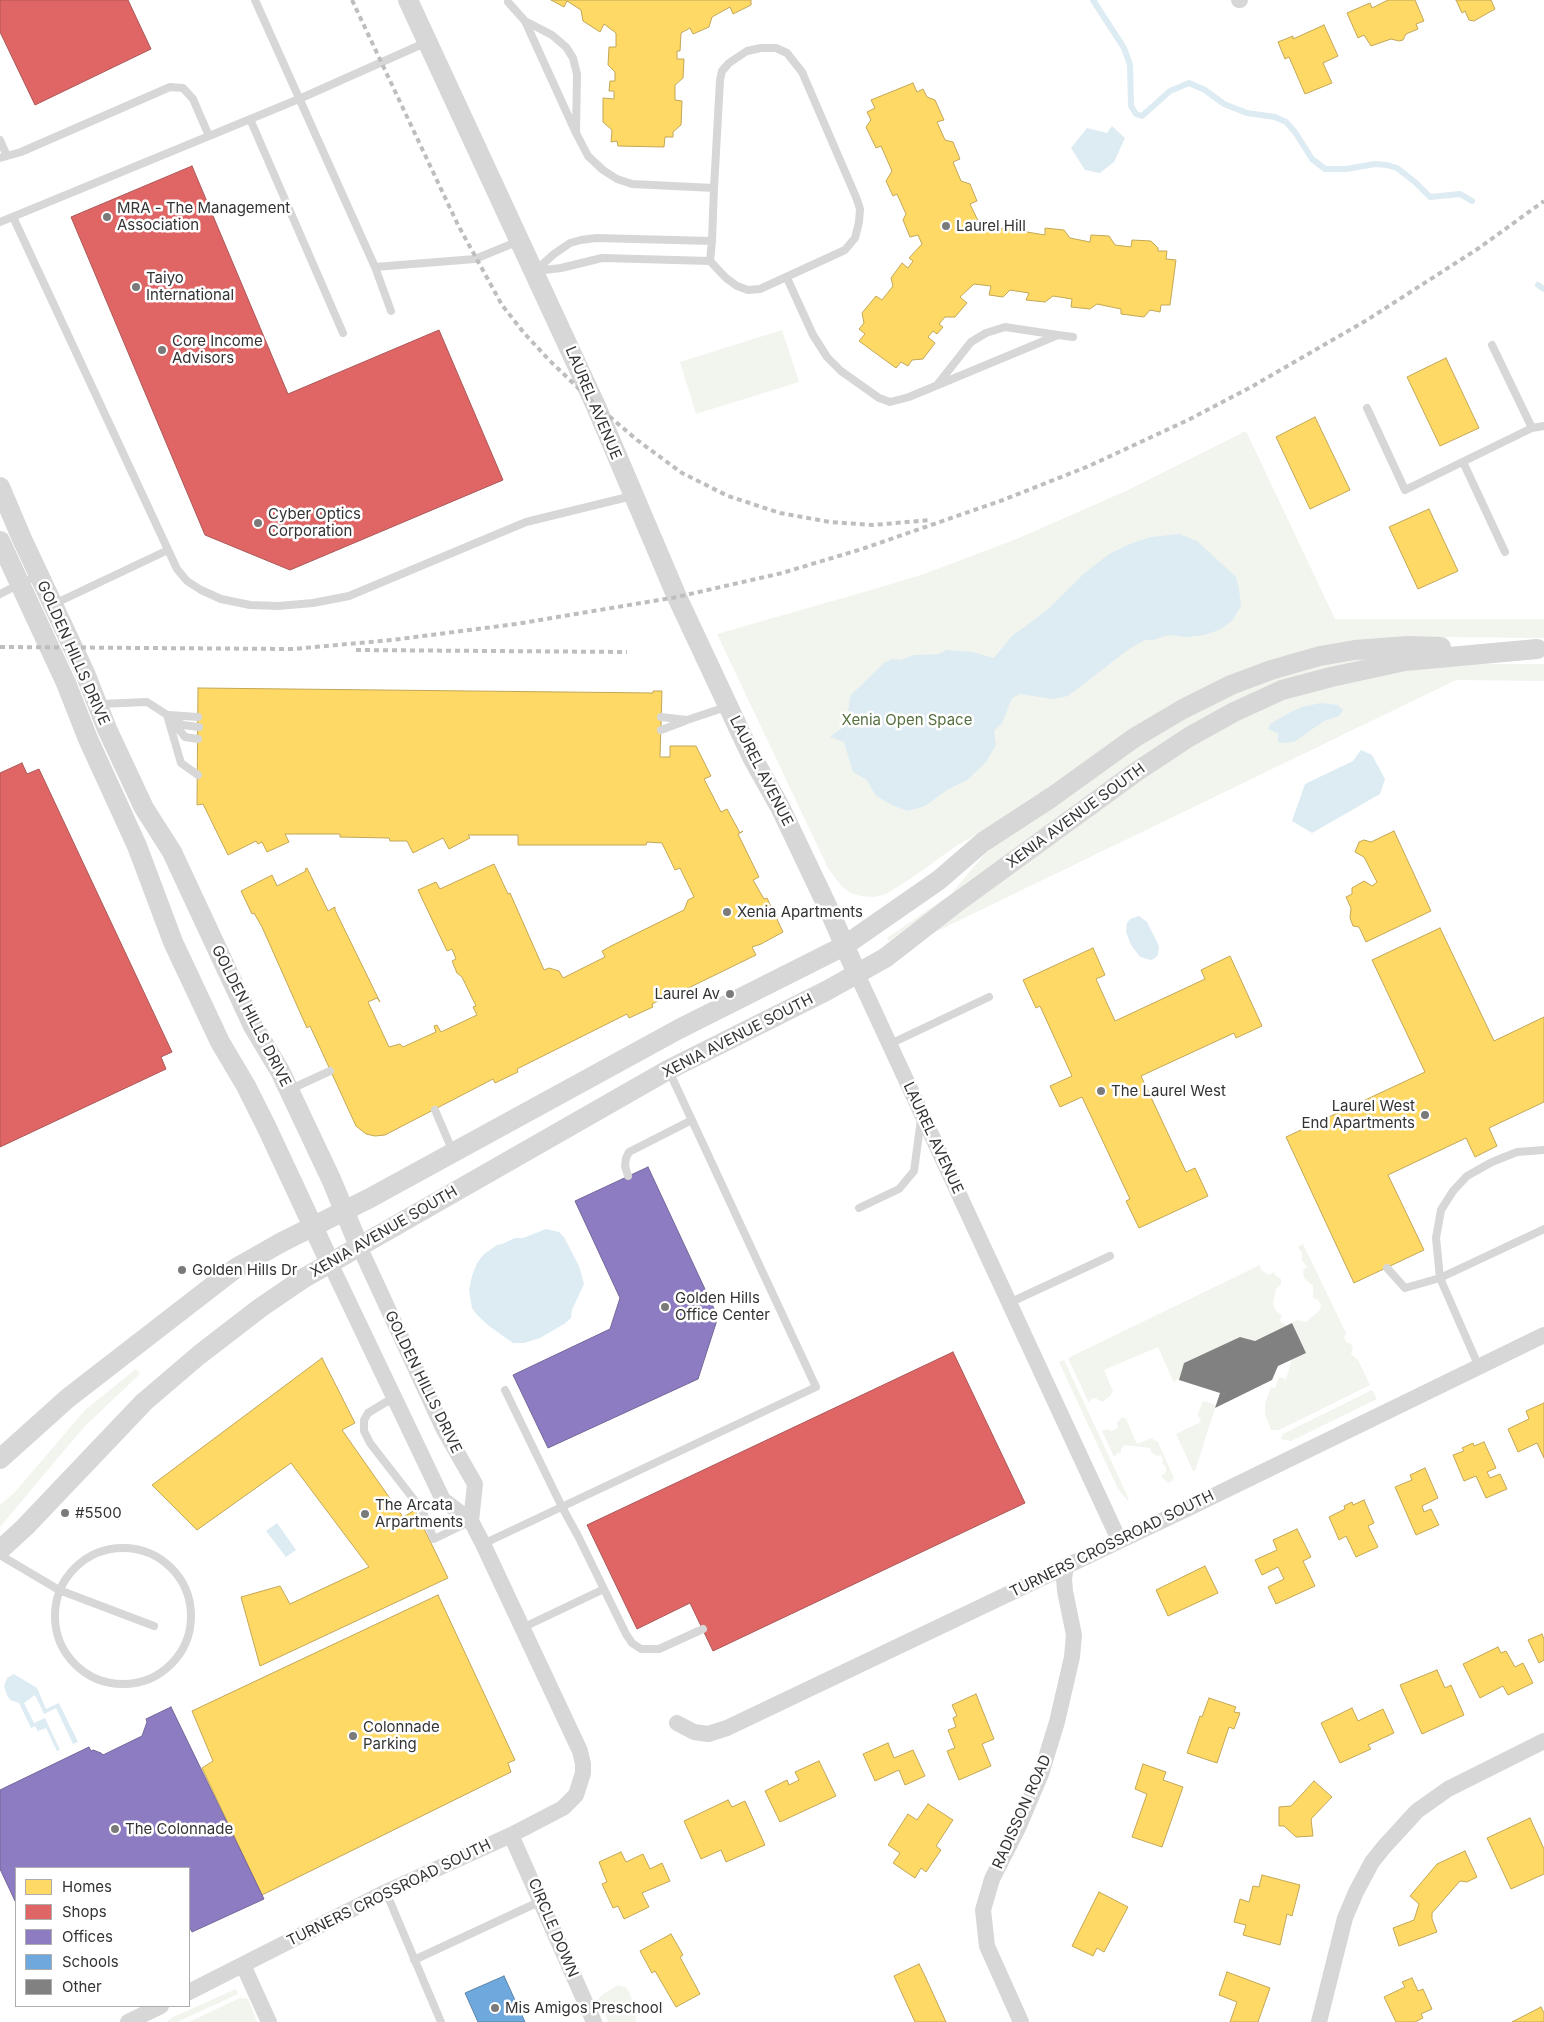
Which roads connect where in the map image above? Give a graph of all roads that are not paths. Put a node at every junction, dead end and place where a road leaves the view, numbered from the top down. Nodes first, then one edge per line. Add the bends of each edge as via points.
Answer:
1 (255, 0) edge
2 (408, 0) edge
3 (508, 2) dead end
4 (525, 21) junction
5 (427, 42) junction
6 (299, 99) junction
7 (250, 119) junction
8 (576, 133) junction
9 (209, 136) junction
10 (0, 140) edge
11 (4, 157) edge
12 (714, 188) junction
13 (13, 217) junction
14 (0, 222) edge
15 (521, 240) junction
16 (712, 241) junction
17 (710, 261) junction
18 (375, 267) junction
19 (535, 271) junction
20 (787, 278) junction
21 (391, 312) dead end
22 (343, 333) dead end
23 (1058, 335) junction
24 (1073, 337) dead end
25 (1492, 345) dead end
26 (937, 385) junction
27 (1366, 408) dead end
28 (1544, 426) edge
29 (1532, 428) junction
30 (1463, 462) junction
31 (0, 487) edge
32 (633, 495) junction
33 (0, 542) edge
34 (168, 550) junction
35 (1504, 552) dead end
36 (38, 575) junction
37 (20, 584) junction
38 (0, 594) edge
39 (53, 605) junction
40 (1541, 649) edge
41 (98, 704) junction
42 (728, 706) junction
43 (167, 715) junction
44 (198, 717) dead end
45 (661, 717) dead end
46 (687, 720) junction
47 (198, 727) dead end
48 (660, 730) dead end
49 (198, 739) dead end
50 (198, 775) dead end
51 (844, 946) junction
52 (857, 974) junction
53 (989, 997) dead end
54 (890, 1044) junction
55 (330, 1070) dead end
56 (668, 1070) junction
57 (289, 1090) junction
58 (435, 1110) dead end
59 (922, 1114) junction
60 (692, 1120) junction
61 (1544, 1150) edge
62 (454, 1152) junction
63 (628, 1176) dead end
64 (859, 1208) dead end
65 (344, 1211) junction
66 (313, 1226) junction
67 (1544, 1230) edge
68 (359, 1246) junction
69 (1110, 1256) dead end
70 (330, 1263) junction
71 (1387, 1268) dead end
72 (1440, 1278) junction
73 (1009, 1303) junction
74 (1544, 1335) edge
75 (1479, 1367) junction
76 (505, 1390) dead end
77 (396, 1400) junction
78 (0, 1459) edge
79 (562, 1507) junction
80 (471, 1521) junction
81 (1120, 1540) junction
82 (483, 1544) junction
83 (0, 1550) edge
84 (0, 1555) edge
85 (1066, 1567) junction
86 (59, 1590) junction
87 (604, 1590) junction
88 (154, 1626) dead end
89 (522, 1628) junction
90 (703, 1629) dead end
91 (677, 1723) dead end
92 (1544, 1741) edge
93 (580, 1785) joint
94 (511, 1835) junction
95 (386, 1892) junction
96 (541, 1901) junction
97 (414, 1960) junction
98 (243, 1965) junction
99 (190, 1992) edge
100 (158, 2007) edge
101 (132, 2021) edge
102 (268, 2022) edge
103 (441, 2022) edge
104 (594, 2022) edge
105 (1021, 2022) edge
106 (1319, 2022) edge

1 - 6 lane
2 - 5 street, LAUREL AVENUE
3 - 4 lane
4 - 8 lane
4 - 8 lane via 552,35 573,58 577,74
5 - 6 lane
5 - 15 street, LAUREL AVENUE
6 - 7 lane
6 - 18 lane
7 - 9 lane
7 - 22 lane
8 - 12 lane via 588,156 616,179 632,184
9 - 11 lane via 193,99 183,88 170,87
9 - 13 lane
10 - 11 lane
12 - 16 lane
12 - 20 lane via 722,71 747,51 776,48 787,53 802,72 860,209 855,238 845,250
13 - 14 lane
13 - 34 lane
15 - 18 lane via 475,259
15 - 19 street, LAUREL AVENUE
16 - 17 lane
16 - 19 lane via 581,240 570,243
17 - 19 lane via 602,258
17 - 20 lane via 726,278 748,290 760,289
18 - 21 lane
19 - 32 street, LAUREL AVENUE
20 - 26 lane via 813,335 827,357 879,398 890,402
23 - 24 lane
23 - 26 lane
23 - 26 lane via 1005,327 986,333 972,342
25 - 29 lane
27 - 30 lane via 1405,490
28 - 29 lane
29 - 30 lane
30 - 35 lane
31 - 36 street, GOLDEN HILLS DRIVE
32 - 34 lane via 526,522 349,596 314,603 250,605 221,599 187,581
32 - 42 street, LAUREL AVENUE
33 - 37 street, GOLDEN HILLS DRIVE
34 - 39 lane
36 - 37 lane
36 - 39 street, GOLDEN HILLS DRIVE
37 - 38 lane
37 - 66 street, GOLDEN HILLS DRIVE via 138,846 173,942
39 - 41 street, GOLDEN HILLS DRIVE
40 - 51 street, XENIA AVENUE SOUTH via 1408,646 1355,650 1320,656 1231,685 1134,738 1052,798 983,842 939,880
40 - 52 street, XENIA AVENUE SOUTH via 1395,663 1331,676 1282,690 1234,712 1136,772 885,958
41 - 43 lane via 146,702
41 - 57 street, GOLDEN HILLS DRIVE via 144,808 172,852 253,1026
42 - 46 lane
42 - 51 street, LAUREL AVENUE via 780,807
43 - 44 lane
43 - 47 lane via 183,725
43 - 49 lane via 185,737
43 - 50 lane via 181,763
45 - 46 lane
46 - 48 lane
51 - 52 street, LAUREL AVENUE
51 - 62 street, XENIA AVENUE SOUTH via 679,1029
52 - 54 street, LAUREL AVENUE
52 - 56 street, XENIA AVENUE SOUTH
53 - 54 lane
54 - 59 street, LAUREL AVENUE
55 - 57 lane
56 - 60 lane
56 - 68 street, XENIA AVENUE SOUTH
57 - 65 street, GOLDEN HILLS DRIVE
58 - 62 lane
59 - 64 lane via 914,1171 899,1189
59 - 73 street, LAUREL AVENUE
60 - 63 lane via 629,1152 625,1166
60 - 79 lane via 816,1386
61 - 72 lane via 1517,1152 1492,1162 1467,1176 1453,1190 1441,1210 1436,1238
62 - 65 street, XENIA AVENUE SOUTH
65 - 66 street, XENIA AVENUE SOUTH
65 - 68 street, GOLDEN HILLS DRIVE
66 - 70 street, GOLDEN HILLS DRIVE
66 - 78 street, XENIA AVENUE SOUTH via 223,1276 68,1398
67 - 72 lane
68 - 70 street, XENIA AVENUE SOUTH
68 - 80 street, GOLDEN HILLS DRIVE via 442,1428 475,1484
69 - 73 lane
70 - 77 street, GOLDEN HILLS DRIVE
70 - 83 street, XENIA AVENUE SOUTH via 260,1308 150,1396
71 - 72 lane via 1405,1288
72 - 75 lane
73 - 81 street, LAUREL AVENUE
74 - 75 street, TURNERS CROSSROAD SOUTH
75 - 81 street, TURNERS CROSSROAD SOUTH
76 - 79 lane
77 - 80 street, GOLDEN HILLS DRIVE via 443,1500
77 - 80 lane via 368,1413 364,1431 370,1443 422,1510 434,1539
79 - 82 lane
79 - 87 lane
80 - 82 street, GOLDEN HILLS DRIVE
81 - 85 street, TURNERS CROSSROAD SOUTH
82 - 89 street, GOLDEN HILLS DRIVE
84 - 86 lane
85 - 91 street, TURNERS CROSSROAD SOUTH via 727,1728 708,1734 694,1732
85 - 105 street, RADISSON ROAD via 1065,1590 1074,1635 1057,1722 1041,1774 992,1879 983,1910 987,1946
86 - 86 lane via 54,1609 55,1628 62,1648 73,1664 92,1678 130,1684 152,1678 172,1664 186,1643 191,1624 190,1602 184,1586 175,1572 150,1554 120,1548 101,1551 72,1570
86 - 88 lane
87 - 89 lane
87 - 90 lane via 626,1634 641,1649 659,1649
89 - 93 street, GOLDEN HILLS DRIVE via 580,1751 583,1764
92 - 106 street via 1448,1789 1417,1811 1384,1847 1372,1862 1345,1918
93 - 94 street, TURNERS CROSSROAD SOUTH via 576,1795 563,1808
94 - 95 street, TURNERS CROSSROAD SOUTH
94 - 96 street, CIRCLE DOWN
95 - 97 lane
95 - 98 street, TURNERS CROSSROAD SOUTH
96 - 97 lane
96 - 104 street, CIRCLE DOWN
97 - 103 lane
98 - 99 street, TURNERS CROSSROAD SOUTH
98 - 102 street
100 - 101 street

